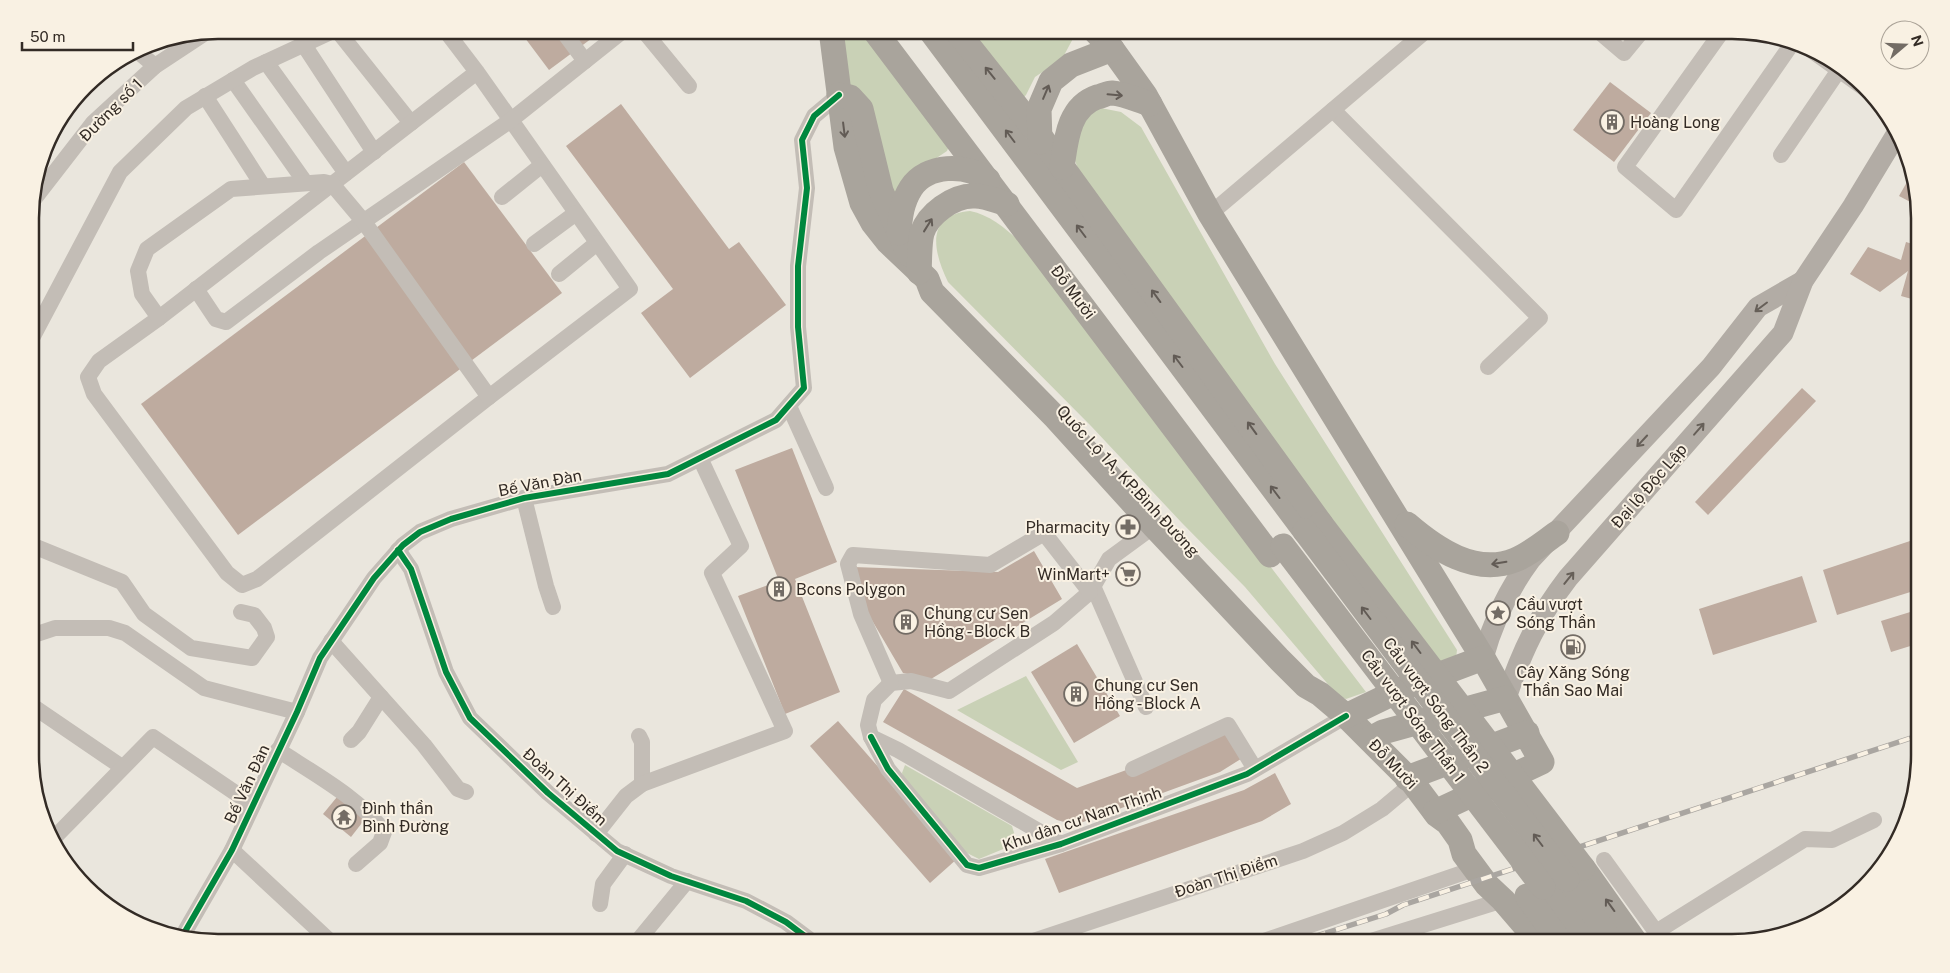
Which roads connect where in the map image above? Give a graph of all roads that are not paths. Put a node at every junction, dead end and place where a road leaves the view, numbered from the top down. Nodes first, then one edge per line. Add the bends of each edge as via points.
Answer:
1 (317, 39) edge
2 (343, 39) edge
3 (452, 39) edge
4 (569, 39) edge
5 (611, 39) edge
6 (650, 39) edge
7 (832, 39) edge
8 (881, 39) edge
9 (895, 39) edge
10 (937, 39) edge
11 (963, 39) edge
12 (1113, 39) edge
13 (1416, 39) edge
14 (1608, 39) edge
15 (1636, 39) edge
16 (1717, 39) edge
17 (194, 40) edge
18 (304, 45) junction
19 (1789, 48) edge
20 (142, 55) edge
21 (586, 60) junction
22 (266, 62) junction
23 (155, 66) junction
24 (477, 72) junction
25 (1837, 73) edge
26 (233, 80) junction
27 (689, 86) dead end
28 (839, 95) junction
29 (205, 96) junction
30 (1150, 104) junction
31 (1333, 110) junction
32 (511, 120) junction
33 (411, 123) junction
34 (1040, 136) junction
35 (1893, 139) edge
36 (374, 152) junction
37 (1781, 156) dead end
38 (542, 164) junction
39 (1062, 167) junction
40 (346, 173) junction
41 (1039, 174) junction
42 (305, 182) junction
43 (990, 182) junction
44 (332, 184) junction
45 (263, 186) junction
46 (41, 191) edge
47 (502, 197) dead end
48 (1017, 208) junction
49 (576, 213) junction
50 (1210, 214) junction
51 (364, 222) junction
52 (900, 233) junction
53 (597, 243) junction
54 (534, 244) dead end
55 (559, 274) dead end
56 (923, 275) junction
57 (1803, 281) junction
58 (196, 289) junction
59 (158, 318) junction
60 (39, 325) edge
61 (1488, 367) dead end
62 (488, 397) junction
63 (789, 406) junction
64 (700, 458) junction
65 (826, 488) dead end
66 (524, 498) junction
67 (1393, 512) junction
68 (1154, 526) junction
69 (1313, 527) junction
70 (1557, 533) junction
71 (39, 549) edge
72 (398, 550) junction
73 (1277, 550) joint
74 (1092, 589) junction
75 (553, 607) dead end
76 (241, 612) dead end
77 (39, 633) edge
78 (331, 641) junction
79 (1483, 658) junction
80 (891, 683) junction
81 (1320, 694) junction
82 (381, 697) junction
83 (1506, 698) junction
84 (1146, 707) dead end
85 (39, 710) edge
86 (297, 712) junction
87 (1346, 716) junction
88 (1527, 733) junction
89 (639, 736) dead end
90 (871, 737) junction
91 (350, 740) dead end
92 (1370, 740) junction
93 (278, 750) junction
94 (122, 766) junction
95 (1133, 768) dead end
96 (1256, 769) junction
97 (1410, 781) junction
98 (642, 784) junction
99 (466, 792) dead end
100 (253, 805) junction
101 (1436, 814) junction
102 (1874, 820) dead end
103 (57, 834) edge
104 (596, 834) junction
105 (1061, 844) junction
106 (232, 850) junction
107 (625, 854) junction
108 (1469, 862) junction
109 (356, 864) dead end
110 (1585, 869) junction
111 (687, 881) junction
112 (1535, 892) junction
113 (1503, 900) junction
114 (600, 904) dead end
115 (190, 932) edge
116 (322, 934) edge
117 (643, 934) edge
118 (802, 934) edge
119 (1054, 934) edge
120 (1281, 934) edge
121 (1394, 934) edge
122 (1532, 934) edge
123 (1556, 934) edge
124 (1575, 934) edge
125 (1609, 934) edge
126 (1647, 934) edge
127 (1660, 934) edge

1 - 18 street
2 - 33 street
3 - 24 street
4 - 21 street
5 - 21 street
6 - 27 street
7 - 28 highway
8 - 43 highway, Đỗ Mười
9 - 48 highway, Đỗ Mười
41 -> 10 highway
34 -> 11 highway
12 - 30 highway
34 -> 12 highway via 1039,109 1051,81
13 - 31 street
14 - 15 street via 1624,53
16 - 19 street via 1625,167 1676,210
17 - 23 street, Đường số 1
18 - 22 street
18 - 36 street
20 - 23 street
21 - 32 street
22 - 26 street
22 - 40 street
23 - 46 street, Đường số 1 via 93,123
24 - 32 street
24 - 33 street
25 - 37 street
26 - 29 street
26 - 42 street
28 - 52 highway via 850,97 861,108 881,191
28 -> 56 highway via 846,146 862,203 888,242
28 - 63 street, Bế Văn Đàn via 814,116 802,140 806,188 798,266 798,327 804,388
29 - 45 street
29 - 60 street via 186,108 120,172
39 -> 30 highway via 1071,122 1080,108 1092,99 1110,93
30 - 50 highway
31 - 50 street
31 - 61 street via 1540,318
32 - 38 street
32 - 51 street
33 - 36 street
34 - 39 highway
34 - 41 highway
35 - 57 main road, Đại lộ Độc Lập
36 - 40 street
38 - 47 street
38 - 49 street
69 -> 39 highway
40 - 44 street
69 -> 41 highway
42 - 44 street
42 - 45 street
43 - 48 highway, Đỗ Mười
43 - 52 highway via 966,169 946,169 924,176 912,187 904,202
44 - 51 street
44 - 58 street
45 - 59 street via 231,189 148,249 138,271 142,294
56 -> 48 highway via 922,233 929,220 943,207 972,196
48 - 73 highway, Đỗ Mười
49 - 53 street
49 - 54 street
50 - 67 highway
51 - 58 street via 226,322 216,319
51 - 62 street
52 - 56 highway
53 - 55 street
53 - 62 street via 630,289
56 - 68 highway via 932,292 1056,418
56 - 81 highway, Quốc Lộ 1A, KP.Bình Đường via 940,280 1314,681
57 -> 70 main road, Đại lộ Độc Lập via 1758,307 1710,367
83 -> 57 main road, Đại lộ Độc Lập via 1520,657 1556,594 1783,333
58 - 59 street
59 - 62 street via 99,361 88,377 94,394 227,573 242,585 256,580
63 - 64 street, Bế Văn Đàn via 776,420
63 - 65 street
64 - 66 street, Bế Văn Đàn via 668,474
64 - 98 street via 741,546 712,573 784,730
66 - 72 street, Bế Văn Đàn via 451,519 420,532
66 - 75 street
70 -> 67 highway via 1514,560 1496,564 1464,562 1425,539
67 - 79 highway
68 - 74 street via 1109,558
68 - 81 highway via 1278,658 1306,686
110 -> 69 highway, Cầu vượt Sóng Thần 2, bridge
70 - 79 main road, Đại lộ Độc Lập via 1531,559 1510,589 1494,623
71 - 76 street via 122,582 144,614 191,648 252,658 267,636 254,615
72 - 78 street, Bế Văn Đàn via 374,578
72 - 104 street, Đoàn Thị Điểm via 410,568 446,672 470,718
73 - 112 highway, Cầu vượt Sóng Thần 1, bridge
74 - 80 street via 1054,623 949,691 911,681
74 - 80 street via 1044,532 990,565 853,555 848,564 861,614
74 - 84 street
77 - 86 street via 55,628 109,628 125,633 204,688
78 - 82 street
78 - 86 street, Bế Văn Đàn via 320,658
79 - 83 highway
79 - 87 highway via 1406,687
80 - 90 street via 874,700 868,725
81 - 87 highway, Đỗ Mười
82 - 91 street via 359,732
82 - 99 street via 458,789
83 - 88 highway
83 - 92 highway via 1383,732
85 - 94 street
86 - 93 street, Bế Văn Đàn
87 - 92 highway, Đỗ Mười
87 - 96 street, Khu dân cư Nam Thịnh
88 - 97 highway
88 - 101 highway via 1542,762
89 - 98 street via 642,742
90 - 105 street, Khu dân cư Nam Thịnh
90 - 105 street, Khu dân cư Nam Thịnh via 888,769 967,865 979,868
92 - 97 highway, Đỗ Mười
93 - 100 street, Bế Văn Đàn
93 - 109 street via 376,820 384,832 380,843
94 - 100 street via 153,737
94 - 103 street
95 - 96 street via 1228,725
96 - 105 street, Khu dân cư Nam Thịnh
97 - 101 highway, Đỗ Mười
97 - 119 street, Đoàn Thị Điểm via 1382,809 1343,833 1303,851
98 - 104 street via 626,796
100 - 106 street, Bế Văn Đàn
101 - 108 highway, Đỗ Mười via 1448,823 1460,840
102 - 127 street via 1832,840 1805,839
104 - 107 street, Đoàn Thị Điểm
106 - 115 street, Bế Văn Đàn
106 - 116 street
107 - 111 street, Đoàn Thị Điểm
107 - 114 street via 603,884
108 - 113 highway, Đỗ Mười
108 - 120 street
110 - 125 highway
110 - 126 highway
111 - 117 street
111 - 118 street, Đoàn Thị Điểm via 746,901
112 - 123 highway
112 - 124 highway
113 - 121 street
113 - 122 highway, Đỗ Mười

